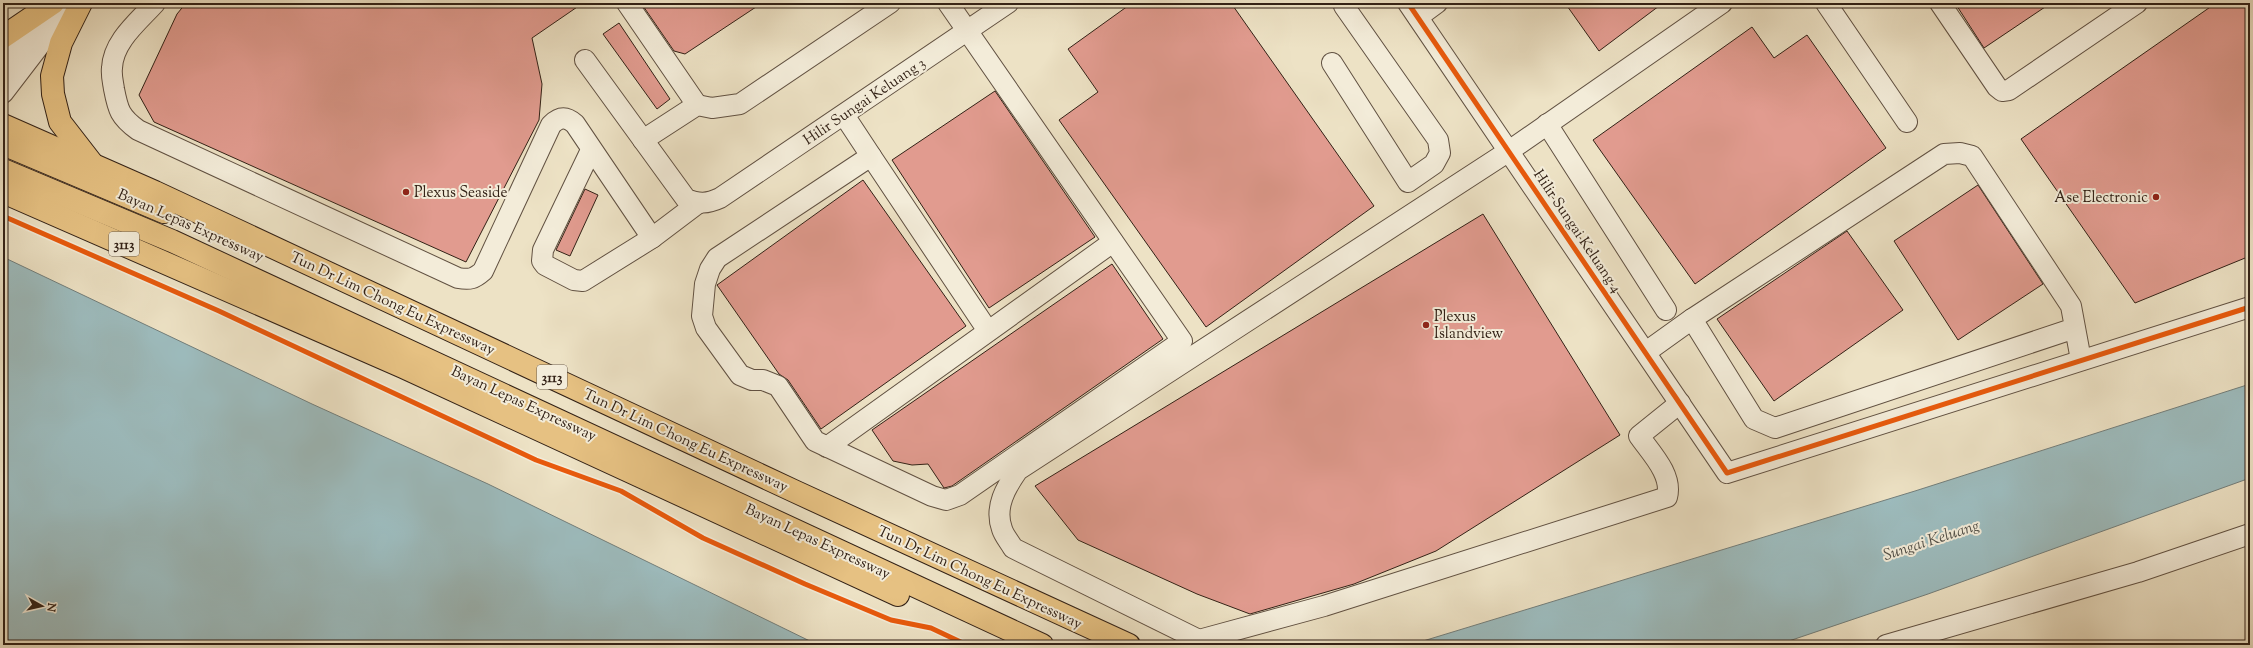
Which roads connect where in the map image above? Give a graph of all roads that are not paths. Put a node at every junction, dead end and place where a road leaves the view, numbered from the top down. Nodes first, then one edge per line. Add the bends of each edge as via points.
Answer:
1 (53, 3) edge
2 (65, 3) edge
3 (72, 3) edge
4 (81, 3) edge
5 (155, 3) edge
6 (627, 3) edge
7 (890, 3) edge
8 (948, 3) edge
9 (1008, 3) edge
10 (1437, 3) edge
11 (1722, 3) edge
12 (1826, 3) edge
13 (1940, 3) edge
14 (2136, 3) edge
15 (1346, 4) edge
16 (1413, 10) edge
17 (967, 31) junction
18 (3, 37) edge
19 (585, 60) dead end
20 (1332, 63) dead end
21 (3, 64) edge
22 (3, 93) edge
23 (697, 105) junction
24 (844, 115) junction
25 (1907, 122) dead end
26 (1547, 124) junction
27 (3, 125) edge
28 (643, 140) junction
29 (3, 144) edge
30 (591, 150) junction
31 (1509, 151) junction
32 (871, 156) junction
33 (92, 163) junction
34 (3, 170) edge
35 (3, 192) edge
36 (697, 204) junction
37 (652, 238) junction
38 (1113, 242) junction
39 (2250, 307) edge
40 (1666, 310) dead end
41 (1692, 319) junction
42 (2075, 328) junction
43 (988, 331) junction
44 (1646, 352) junction
45 (2081, 360) junction
46 (1680, 403) junction
47 (827, 447) junction
48 (2250, 534) edge
49 (1098, 638) edge
50 (1009, 645) edge
51 (1042, 645) edge
52 (1129, 645) edge
53 (1886, 645) edge

1 - 18 highway
2 - 21 street
3 - 22 street
4 - 33 highway via 61,43 52,76 53,94 60,122
5 - 30 street via 114,53 111,69 117,107 125,120 138,130 458,278 468,280 483,271 551,125 556,120 569,119
6 - 23 street
7 - 23 street via 740,104 712,108
8 - 17 street
9 - 17 street, Hilir Sungai Keluang 3
10 - 16 street
11 - 26 street
12 - 25 street
13 - 14 street via 2002,91 2009,90
15 - 20 street via 1438,140 1440,153 1434,164 1408,182
16 - 31 street, Hilir Sungai Keluang 4
17 - 24 street, Hilir Sungai Keluang 3
17 - 38 street
19 - 28 street
23 - 28 street
24 - 32 street
24 - 36 street, Hilir Sungai Keluang 3 via 720,198 709,204
26 - 31 street
26 - 40 street
27 - 33 highway, Tun Dr Lim Chong Eu Expressway / 3113
28 - 36 street via 686,199
29 - 49 highway, Bayan Lepas Expressway / 3113 via 183,220
30 - 37 street
30 - 37 street via 542,250 545,265 574,280 583,281
31 - 44 street, Hilir Sungai Keluang 4
31 - 46 street via 1018,470 1004,491 999,514 1002,530 1013,548 1199,640 1324,606 1668,497 1670,487 1666,476 1639,436
32 - 43 street
32 - 47 street via 717,258 705,284 702,316 706,328 736,370 746,378 763,380 778,386 815,441
33 - 49 highway, Tun Dr Lim Chong Eu Expressway / 3113 via 801,495
34 - 51 highway, Bayan Lepas Expressway / 3113 via 172,241
35 - 50 highway, 3113 via 403,367
36 - 37 street
38 - 43 street
38 - 47 street via 1182,341 960,495 946,500 932,496
39 - 45 street
41 - 42 street via 1754,419 1776,428
41 - 42 street via 1944,154 1960,153 1972,156 2071,306
41 - 44 street
42 - 45 street
43 - 47 street
44 - 46 street, Hilir Sungai Keluang 4
45 - 46 street, Hilir Sungai Keluang 4 via 1728,473
48 - 53 street via 2138,572
49 - 52 highway, Tun Dr Lim Chong Eu Expressway / 3113

